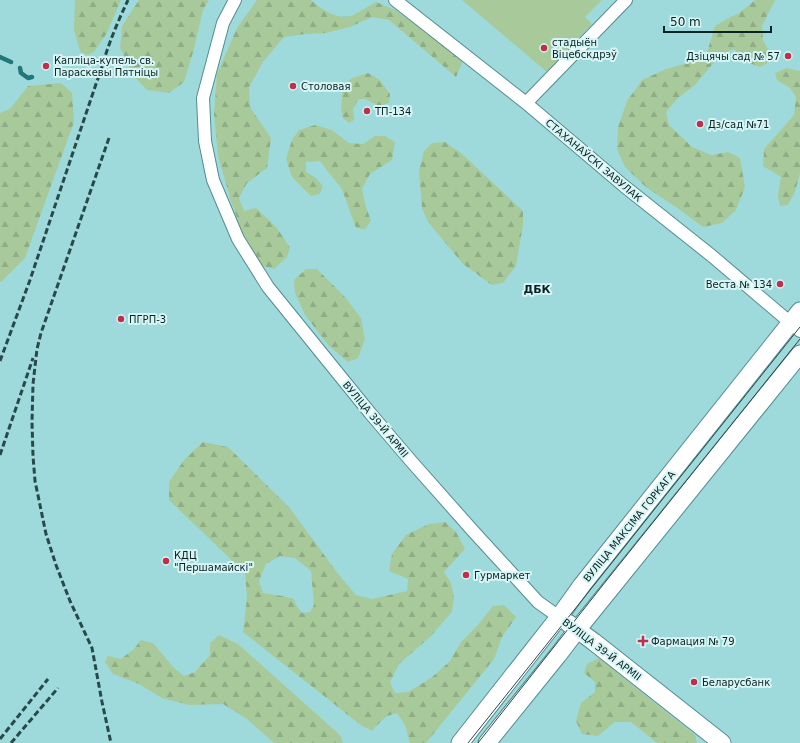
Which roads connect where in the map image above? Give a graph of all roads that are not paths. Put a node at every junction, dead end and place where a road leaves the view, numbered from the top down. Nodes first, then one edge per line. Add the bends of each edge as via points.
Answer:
1 (235, 0) edge
2 (395, 0) edge
3 (626, 0) edge
4 (526, 103) junction
5 (797, 321) edge
6 (800, 354) edge
7 (559, 617) junction
8 (577, 630) junction
9 (460, 743) edge
10 (487, 743) edge
11 (722, 743) edge

1 - 7 street, ВУЛІЦА 39-Й АРМІІ via 223,23 203,98 205,141 213,180 238,239 268,288 370,413 538,602
2 - 4 street, СТАХАНАЎСКІ ЗАВУЛАК
3 - 4 street
4 - 5 street, СТАХАНАЎСКІ ЗАВУЛАК via 624,186
5 - 7 main road, ВУЛІЦА МАКСІМА ГОРКАГА via 582,585
6 - 8 main road
7 - 8 main road, ВУЛІЦА 39-Й АРМІІ
7 - 9 main road, ВУЛІЦА МАКСІМА ГОРКАГА
8 - 10 main road
8 - 11 main road, ВУЛІЦА 39-Й АРМІІ

